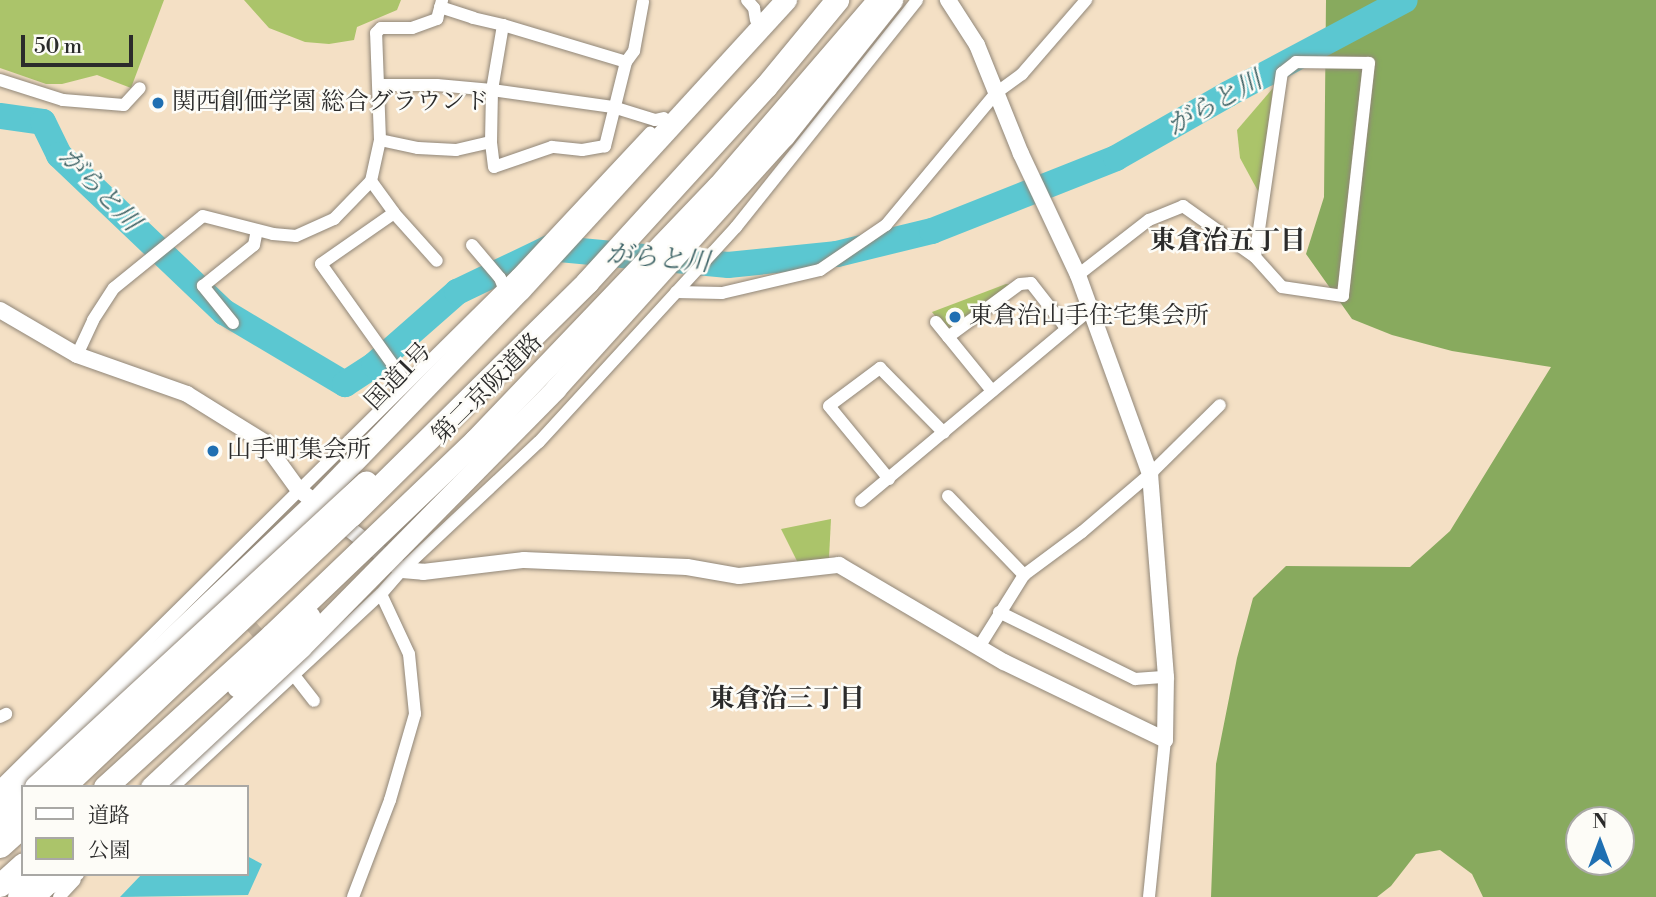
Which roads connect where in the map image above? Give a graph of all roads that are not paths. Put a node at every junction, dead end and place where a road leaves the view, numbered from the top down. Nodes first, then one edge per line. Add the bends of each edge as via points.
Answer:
1 (747, 0) edge
2 (774, 0) edge
3 (786, 0) edge
4 (837, 0) edge
5 (879, 0) edge
6 (892, 0) edge
7 (917, 0) edge
8 (948, 0) edge
9 (1086, 0) edge
10 (643, 2) dead end
11 (441, 4) edge
12 (756, 20) junction
13 (503, 26) junction
14 (626, 62) junction
15 (0, 80) edge
16 (380, 85) junction
17 (140, 88) dead end
18 (492, 90) junction
19 (996, 93) junction
20 (613, 107) junction
21 (664, 118) junction
22 (380, 140) junction
23 (491, 142) junction
24 (371, 181) junction
25 (394, 213) junction
26 (257, 230) junction
27 (472, 245) dead end
28 (1255, 257) junction
29 (437, 261) dead end
30 (1078, 275) junction
31 (512, 289) junction
32 (676, 292) junction
33 (1091, 309) junction
34 (0, 310) edge
35 (936, 322) dead end
36 (233, 323) dead end
37 (1067, 329) junction
38 (948, 337) junction
39 (77, 355) junction
40 (407, 383) junction
41 (992, 391) junction
42 (1220, 405) dead end
43 (452, 417) junction
44 (944, 433) junction
45 (1150, 474) junction
46 (889, 479) junction
47 (306, 495) junction
48 (948, 496) dead end
49 (860, 501) dead end
50 (375, 537) junction
51 (402, 570) junction
52 (1024, 575) junction
53 (382, 594) junction
54 (999, 611) junction
55 (979, 647) junction
56 (293, 674) junction
57 (1166, 677) junction
58 (314, 701) dead end
59 (1165, 740) junction
60 (38, 785) edge
61 (65, 785) edge
62 (107, 785) edge
63 (131, 785) edge
64 (153, 785) edge
65 (175, 785) edge
66 (0, 786) edge
67 (0, 801) edge
68 (21, 801) edge
69 (0, 821) edge
70 (21, 827) edge
71 (0, 846) edge
72 (21, 866) edge
73 (39, 876) edge
74 (56, 876) edge
75 (75, 876) edge
76 (77, 876) edge
77 (0, 885) edge
78 (19, 897) edge
79 (33, 897) edge
80 (59, 897) edge
81 (353, 897) edge
82 (1149, 897) edge

1 - 12 street
2 - 12 street
3 - 31 highway, 国道1号 via 596,208
4 - 43 highway, 第二京阪道路, bridge via 766,86 587,282
5 - 50 highway, 第二京阪道路, bridge via 718,187 475,442
6 - 64 highway, bridge via 784,136 556,388 301,647
7 - 32 street via 736,227
8 - 19 street via 976,44
9 - 19 street via 1022,74
10 - 14 street via 634,51
11 - 13 street
11 - 16 street via 437,19 412,28 381,28 376,33
12 - 21 street
13 - 14 street
13 - 18 street
14 - 20 street
15 - 17 street via 63,100 124,105
16 - 18 street
16 - 22 street
18 - 20 street
18 - 23 street
19 - 30 street
19 - 32 street via 886,225 820,270 722,293
20 - 21 street via 655,120
20 - 23 street via 605,146 582,150 552,147 494,167
21 - 31 street
22 - 23 street via 456,150
22 - 24 street
24 - 25 street
24 - 26 street via 334,219 296,236
25 - 29 street
25 - 40 street via 321,264
26 - 36 street via 254,245 203,285
26 - 39 street via 203,216 114,288
27 - 31 street
28 - 28 street via 1282,73 1296,62 1369,63 1343,296 1282,287
28 - 30 street via 1183,206 1149,220
30 - 33 street
31 - 40 street
31 - 47 highway, 国道1号
32 - 51 street via 539,442
33 - 37 street
33 - 45 street
34 - 39 street
35 - 38 street
37 - 38 street via 1031,283 1020,284
37 - 41 street
38 - 41 street
39 - 47 street via 187,394 264,442
40 - 47 street
41 - 44 street
42 - 45 street
43 - 60 highway, bridge via 347,497
43 - 61 highway, 第二京阪道路, bridge
44 - 46 street
44 - 46 street via 880,368 828,406
45 - 52 street
45 - 57 street
46 - 49 street
47 - 51 street
47 - 66 street
47 - 67 highway, 国道1号
48 - 52 street
50 - 62 highway, 第二京阪道路, bridge
50 - 63 highway, bridge via 286,645 175,740
51 - 53 street
51 - 55 street via 443,571 524,560 687,567 739,576 839,565
52 - 54 street
53 - 56 street
53 - 81 street via 409,653 415,714 390,800
54 - 55 street
54 - 57 street via 1135,680
55 - 59 street
56 - 58 street
56 - 65 street
57 - 59 street
59 - 82 street
68 - 69 highway
70 - 71 highway
72 - 77 highway
73 - 78 highway
74 - 79 highway
75 - 79 street
76 - 80 street

